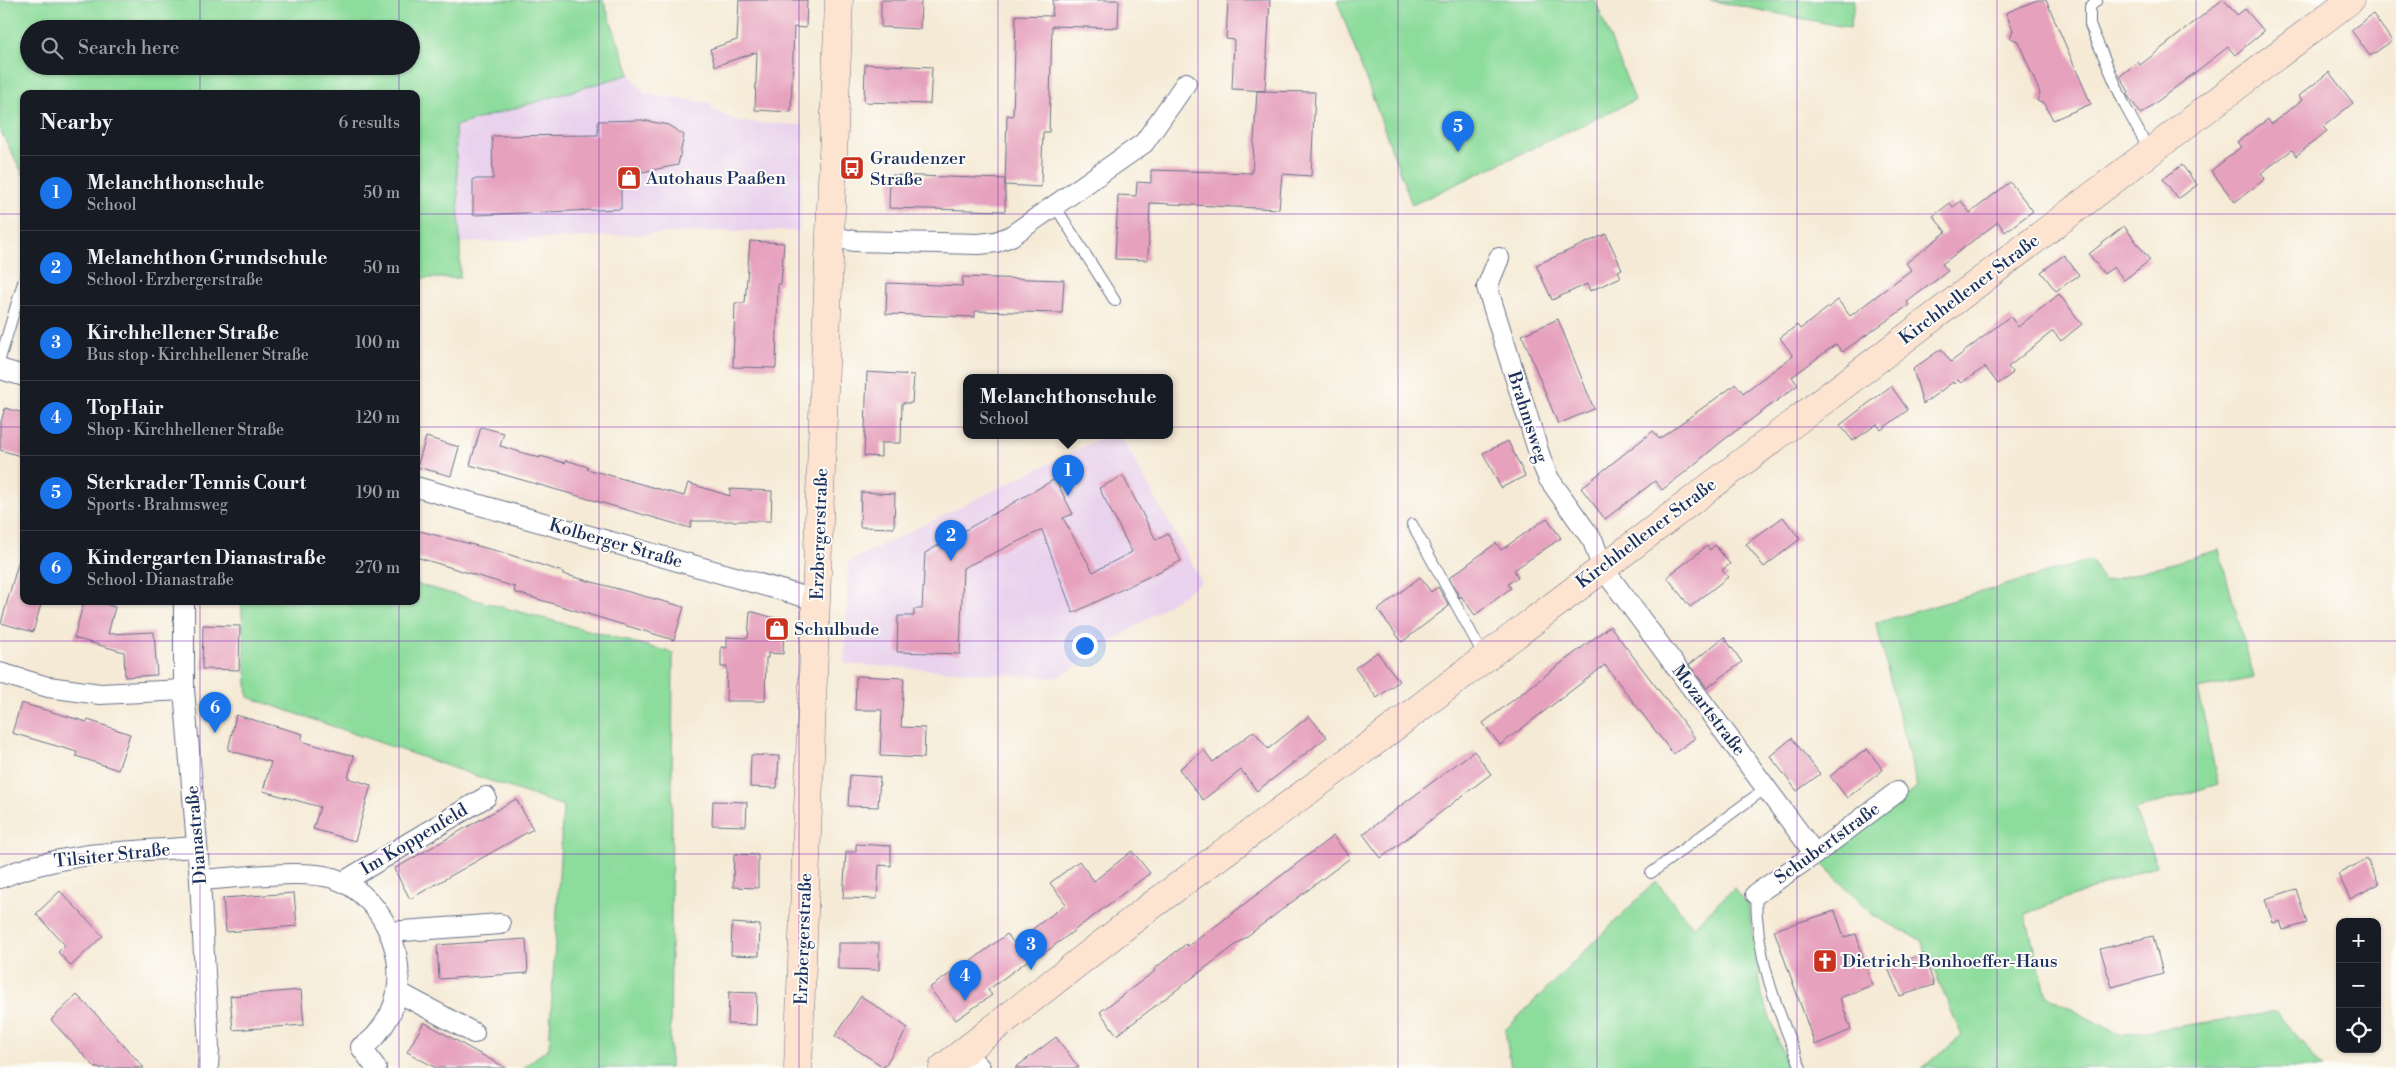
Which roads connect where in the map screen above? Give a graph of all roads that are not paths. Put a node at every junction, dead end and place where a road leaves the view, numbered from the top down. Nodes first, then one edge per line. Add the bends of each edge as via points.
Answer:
1 (839, 0) edge
2 (2097, 0) edge
3 (2350, 0) edge
4 (1186, 83) dead end
5 (2149, 151) junction
6 (1055, 206) junction
7 (829, 236) junction
8 (1499, 258) dead end
9 (20, 293) edge
10 (1115, 301) dead end
11 (0, 359) edge
12 (0, 369) edge
13 (20, 375) edge
14 (420, 487) edge
15 (1412, 524) dead end
16 (1602, 567) junction
17 (816, 600) junction
18 (184, 605) edge
19 (1485, 657) junction
20 (0, 673) edge
21 (184, 690) junction
22 (1766, 788) junction
23 (1897, 792) dead end
24 (486, 796) dead end
25 (196, 846) junction
26 (1815, 854) junction
27 (1651, 873) dead end
28 (0, 878) edge
29 (200, 880) junction
30 (343, 882) junction
31 (1756, 894) joint
32 (500, 924) dead end
33 (389, 932) junction
34 (398, 992) junction
35 (474, 1033) dead end
36 (962, 1062) edge
37 (208, 1068) edge
38 (376, 1068) edge
39 (798, 1068) edge
40 (1801, 1068) edge

1 - 7 main road, Erzbergerstraße
2 - 5 lane via 2090,7 2090,25
3 - 5 main road, Kirchhellener Straße
4 - 6 street via 1144,144
5 - 16 main road, Kirchhellener Straße
6 - 7 street via 1011,236 996,242 854,241
6 - 10 lane
7 - 17 main road, Erzbergerstraße
8 - 16 street, Brahmsweg via 1487,287 1542,463 1549,479 1593,541
9 - 11 lane
12 - 13 street
14 - 17 street, Kolberger Straße
15 - 19 lane
16 - 19 main road, Kirchhellener Straße
16 - 22 street, Mozartstraße
17 - 39 main road, Erzbergerstraße
18 - 21 street, Dianastraße
19 - 36 main road, Kirchhellener Straße via 1260,828 1147,909
20 - 21 street via 48,687 100,694
21 - 25 street, Dianastraße
22 - 26 street, Mozartstraße
22 - 27 lane
23 - 26 street, Schubertstraße
24 - 30 street, Im Koppenfeld
25 - 28 street, Tilsiter Straße via 75,856
25 - 29 street, Dianastraße
26 - 31 street, Schubertstraße
29 - 30 street, Im Koppenfeld via 299,875
29 - 37 street, Dianastraße via 210,1048
30 - 33 street, Im Koppenfeld via 372,906
31 - 40 lane via 1760,951
32 - 33 street
33 - 34 street, Im Koppenfeld via 398,961
34 - 35 street
34 - 38 street, Im Koppenfeld via 387,1021 368,1044 361,1047

